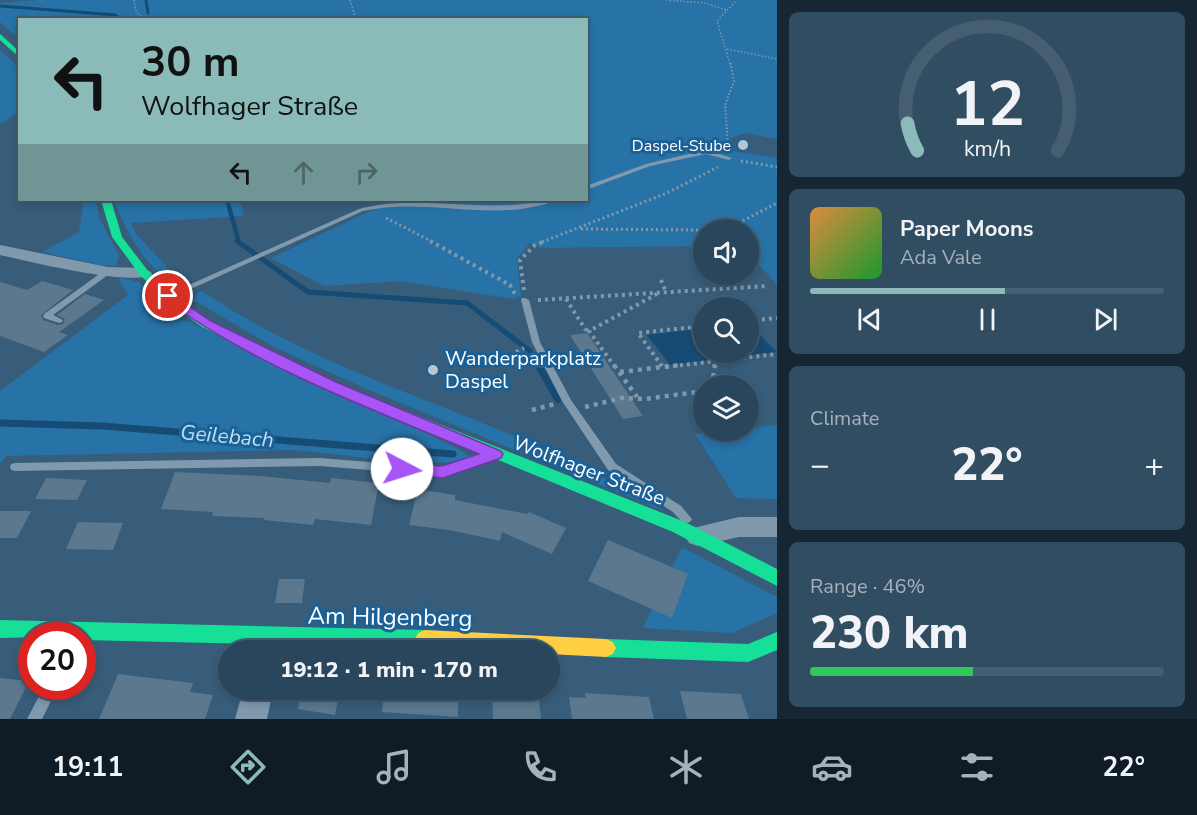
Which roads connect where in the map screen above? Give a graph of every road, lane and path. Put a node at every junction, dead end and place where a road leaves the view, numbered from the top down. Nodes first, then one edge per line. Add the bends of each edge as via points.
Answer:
1 (134, 0) edge
2 (350, 0) edge
3 (666, 0) edge
4 (737, 0) edge
5 (728, 10) junction
6 (143, 18) edge
7 (355, 18) edge
8 (0, 36) edge
9 (727, 49) junction
10 (18, 54) edge
11 (777, 59) edge
12 (729, 158) junction
13 (777, 167) edge
14 (588, 187) edge
15 (106, 201) edge
16 (550, 201) edge
17 (777, 203) edge
18 (377, 206) junction
19 (746, 219) edge
20 (577, 229) junction
21 (693, 230) edge
22 (0, 250) edge
23 (108, 272) junction
24 (144, 273) junction
25 (662, 280) dead end
26 (768, 286) dead end
27 (660, 292) junction
28 (667, 292) junction
29 (168, 296) junction
30 (565, 298) junction
31 (525, 300) junction
32 (777, 318) edge
33 (59, 320) dead end
34 (759, 320) edge
35 (693, 327) edge
36 (589, 331) junction
37 (777, 354) edge
38 (759, 356) edge
39 (707, 363) edge
40 (663, 366) junction
41 (620, 372) junction
42 (693, 393) edge
43 (637, 397) junction
44 (567, 401) junction
45 (587, 406) dead end
46 (532, 410) dead end
47 (495, 454) junction
48 (15, 467) dead end
49 (777, 528) edge
50 (698, 536) junction
51 (777, 578) edge
52 (0, 629) edge
53 (18, 630) edge
54 (96, 635) edge
55 (389, 640) edge
56 (442, 640) edge
57 (218, 641) edge
58 (777, 641) edge
59 (560, 645) edge
60 (44, 700) edge
61 (255, 700) edge
62 (34, 719) edge
63 (250, 719) edge

1 - 6 path via 136,12
2 - 7 path
3 - 5 path via 704,3
4 - 5 path
5 - 9 path via 717,21
8 - 10 main road
9 - 11 path
9 - 12 path via 734,81 725,105
12 - 13 path
12 - 14 lane via 706,152 648,165
12 - 20 path via 667,193
15 - 24 main road, Wolfhager Straße via 117,237
16 - 18 lane via 478,208
17 - 19 path
18 - 29 lane via 358,208
18 - 31 path via 386,218 510,285
20 - 21 path
20 - 31 path via 535,245 520,260
22 - 23 street
23 - 24 street
23 - 33 lane via 47,316
24 - 29 main road, Wolfhager Straße
25 - 28 path
26 - 28 path
27 - 28 path
27 - 30 path
27 - 36 path
29 - 47 main road, Wolfhager Straße via 206,324 331,386
30 - 31 path
30 - 36 path
31 - 44 lane via 536,342
32 - 34 path
35 - 40 path via 638,333
36 - 41 path
37 - 38 path
39 - 40 path
40 - 41 path
41 - 43 path
42 - 43 path
43 - 45 path
44 - 46 path
44 - 50 lane via 612,467 677,509
47 - 48 lane via 443,472 320,462
47 - 50 main road, Wolfhager Straße
49 - 50 street via 739,527
50 - 51 main road, Wolfhager Straße
52 - 53 main road, Am Hilgenberg
54 - 57 main road, Am Hilgenberg
55 - 56 main road, Am Hilgenberg
58 - 59 main road, Am Hilgenberg via 748,653
60 - 62 lane
61 - 63 street

